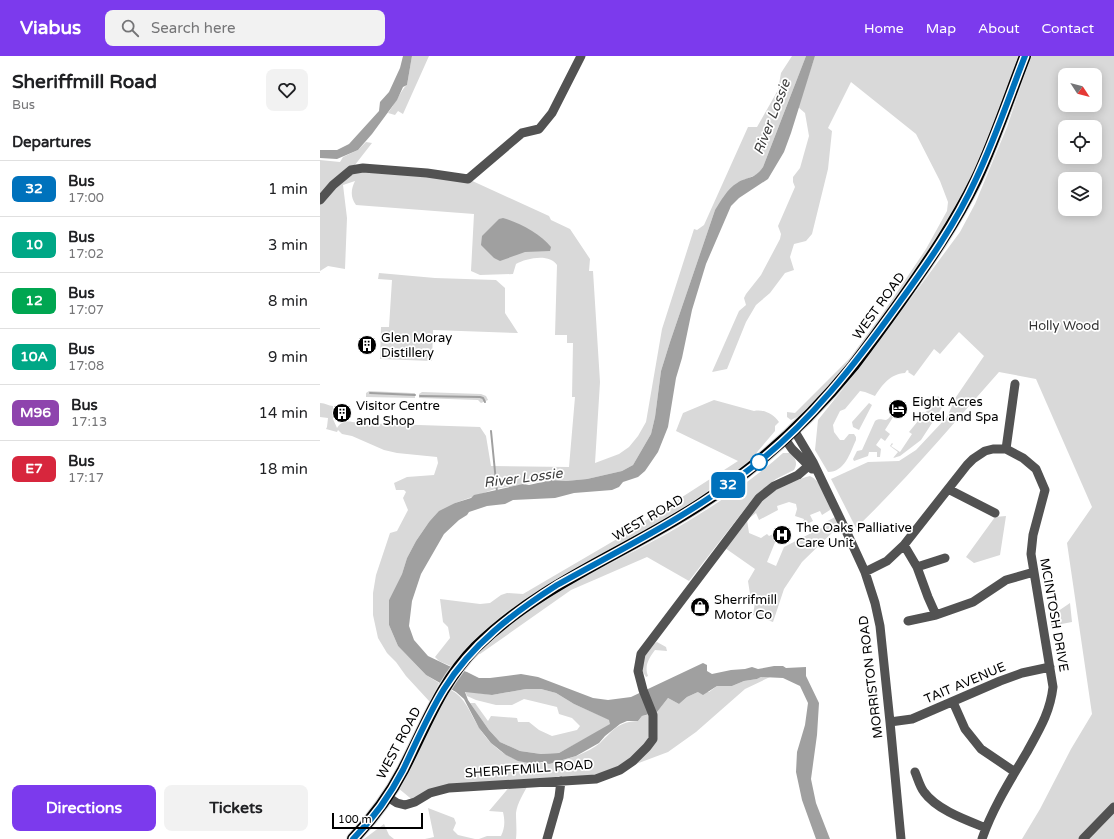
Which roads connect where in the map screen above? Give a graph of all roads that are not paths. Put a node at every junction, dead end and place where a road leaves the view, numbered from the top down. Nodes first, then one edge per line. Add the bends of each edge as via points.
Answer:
1 (581, 56) edge
2 (1025, 56) edge
3 (320, 200) edge
4 (1015, 384) dead end
5 (790, 435) junction
6 (1006, 449) junction
7 (811, 464) junction
8 (948, 489) junction
9 (995, 514) dead end
10 (904, 546) junction
11 (945, 558) dead end
12 (917, 567) junction
13 (865, 572) junction
14 (1034, 572) junction
15 (936, 615) junction
16 (908, 621) dead end
17 (1050, 667) junction
18 (953, 702) junction
19 (890, 722) junction
20 (915, 772) dead end
21 (1015, 772) junction
22 (561, 782) junction
23 (386, 796) junction
24 (1114, 807) edge
25 (986, 828) junction
26 (353, 839) edge
27 (547, 839) edge
28 (901, 839) edge
29 (982, 839) edge
30 (1082, 839) edge

1 - 3 street via 552,113 539,129 522,133 468,179 363,168 351,170
2 - 5 highway, WEST ROAD via 976,179 936,251 853,366
4 - 6 street
5 - 7 street, MORRISTON ROAD
5 - 23 highway, WEST ROAD via 725,488 557,585 500,626 476,648 444,688 402,772
6 - 8 street via 985,451 972,459
6 - 14 street, MCINTOSH DRIVE via 1036,469 1044,490 1033,535 1031,554
7 - 13 street, MORRISTON ROAD
7 - 22 street, SHERIFFMILL ROAD via 798,476 774,486 758,498 641,654 638,671 653,715 653,739 647,747 620,770 596,779
8 - 9 street
8 - 10 street
10 - 12 street
10 - 13 street via 887,562
11 - 12 street
12 - 15 street
13 - 19 street, MORRISTON ROAD via 880,626
14 - 15 street via 1006,580 973,602
14 - 17 street, MCINTOSH DRIVE
15 - 16 street
17 - 18 street, TAIT AVENUE via 1022,673
17 - 21 street, MCINTOSH DRIVE via 1053,687 1049,710
18 - 19 street, TAIT AVENUE via 912,719
18 - 21 street via 965,729 981,749
19 - 28 street, MORRISTON ROAD
20 - 25 street via 924,792 932,801 950,813
21 - 25 street, MCINTOSH DRIVE
22 - 23 street, SHERIFFMILL ROAD via 449,788 430,793 405,805
22 - 27 street
23 - 26 highway, WEST ROAD
24 - 30 street
25 - 29 street, MCINTOSH DRIVE

